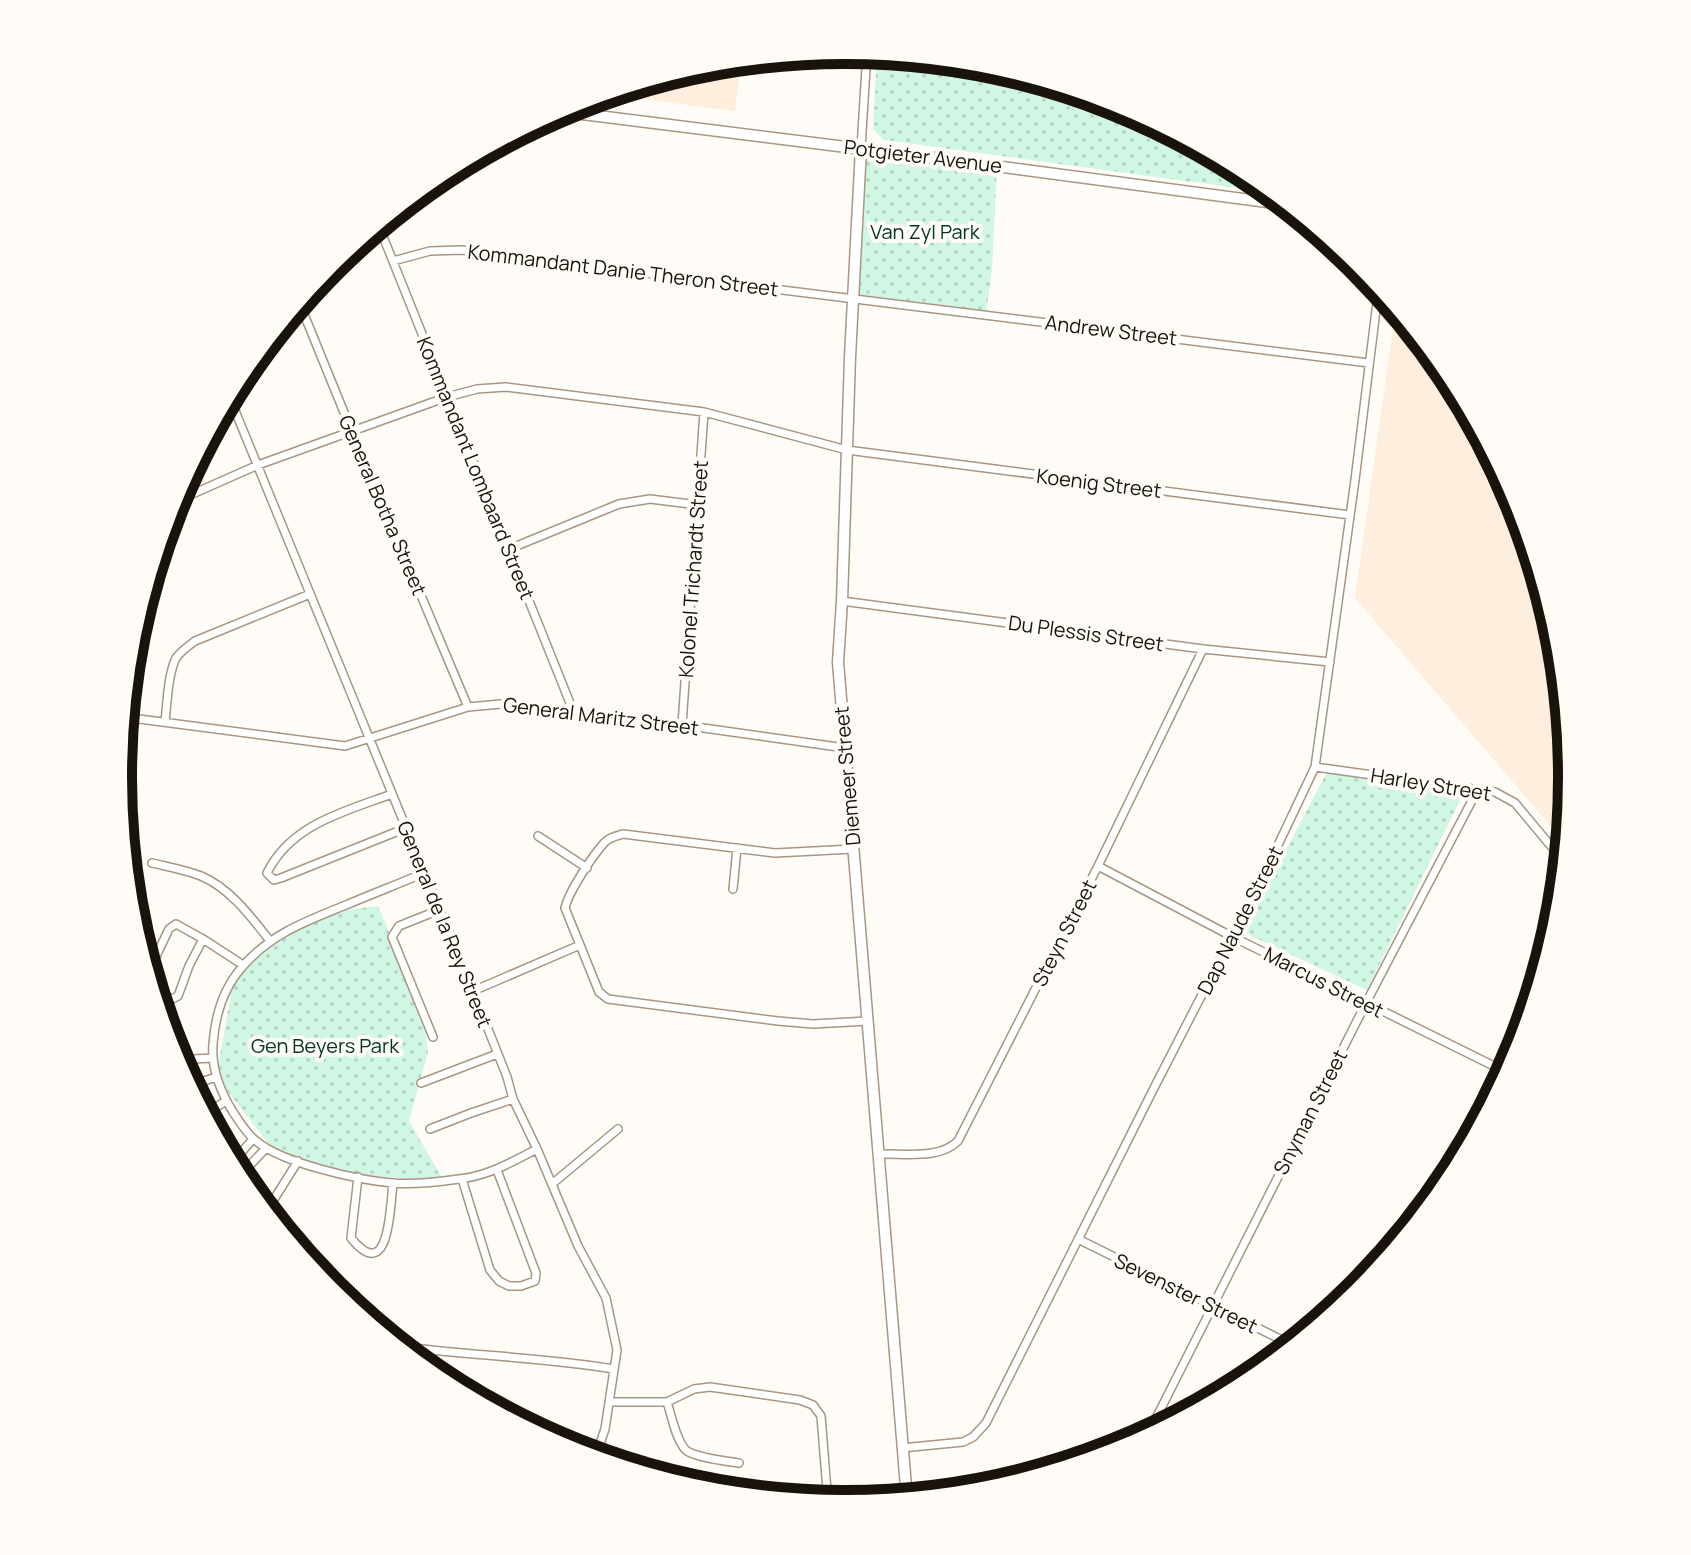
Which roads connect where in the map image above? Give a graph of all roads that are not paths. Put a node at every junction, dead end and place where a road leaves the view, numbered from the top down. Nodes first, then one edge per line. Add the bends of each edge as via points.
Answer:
1 (866, 65) edge
2 (583, 114) edge
3 (861, 148) junction
4 (1268, 202) edge
5 (382, 235) edge
6 (393, 261) junction
7 (854, 298) junction
8 (1377, 302) edge
9 (304, 313) edge
10 (1369, 363) junction
11 (447, 397) junction
12 (235, 410) edge
13 (704, 412) junction
14 (352, 432) junction
15 (847, 450) junction
16 (258, 465) junction
17 (190, 495) edge
18 (698, 505) junction
19 (1350, 515) junction
20 (509, 549) junction
21 (310, 594) junction
22 (842, 601) junction
23 (1203, 649) junction
24 (1330, 662) junction
25 (468, 707) junction
26 (574, 713) junction
27 (135, 718) edge
28 (165, 722) junction
29 (682, 725) junction
30 (370, 739) junction
31 (845, 748) junction
32 (1315, 767) junction
33 (1478, 789) junction
34 (392, 794) junction
35 (406, 828) junction
36 (538, 836) dead end
37 (737, 848) junction
38 (853, 849) junction
39 (1555, 851) edge
40 (152, 863) dead end
41 (1098, 866) junction
42 (587, 868) junction
43 (424, 873) junction
44 (733, 889) dead end
45 (439, 910) junction
46 (1231, 936) junction
47 (203, 939) junction
48 (270, 941) junction
49 (580, 945) junction
50 (155, 958) edge
51 (243, 965) junction
52 (473, 991) junction
53 (168, 999) edge
54 (1366, 1003) junction
55 (868, 1021) junction
56 (433, 1037) dead end
57 (497, 1054) junction
58 (212, 1058) junction
59 (190, 1059) edge
60 (1497, 1067) edge
61 (216, 1077) junction
62 (201, 1082) edge
63 (421, 1083) dead end
64 (513, 1099) junction
65 (226, 1101) junction
66 (214, 1108) edge
67 (430, 1129) dead end
68 (618, 1129) dead end
69 (253, 1139) junction
70 (266, 1148) junction
71 (537, 1149) junction
72 (240, 1154) edge
73 (879, 1154) junction
74 (298, 1161) junction
75 (248, 1167) edge
76 (497, 1170) junction
77 (358, 1177) junction
78 (462, 1179) junction
79 (393, 1183) junction
80 (552, 1184) junction
81 (272, 1202) edge
82 (1078, 1239) junction
83 (1213, 1305) junction
84 (1284, 1341) edge
85 (417, 1348) edge
86 (614, 1369) junction
87 (609, 1402) junction
88 (667, 1402) junction
89 (1155, 1420) edge
90 (599, 1447) edge
91 (902, 1448) junction
92 (739, 1463) dead end
93 (906, 1488) edge
94 (827, 1490) edge

1 - 3 street, Diemeer Street
2 - 3 street, Potgieter Avenue
3 - 4 street, Potgieter Avenue
3 - 7 street, Diemeer Street
5 - 6 street, Kommandant Lombaard Street
6 - 7 street, Kommandant Danie Theron Street via 461,250
6 - 11 street, Kommandant Lombaard Street
7 - 10 street, Andrew Street
7 - 15 street, Diemeer Street
8 - 10 street, Dap Naude Street
9 - 14 street, General Botha Street
10 - 19 street, Dap Naude Street
11 - 13 street, Koenig Street via 506,387
11 - 14 street, Koenig Street
11 - 20 street, Kommandant Lombaard Street
12 - 16 street, General de la Rey Street
13 - 15 street, Koenig Street
13 - 18 street, Kolonel Trichardt Street
14 - 16 street, Koenig Street
14 - 25 street, General Botha Street
15 - 19 street, Koenig Street
15 - 22 street, Diemeer Street
16 - 17 street, Koenig Street
16 - 21 street, General de la Rey Street
18 - 20 street via 630,501
18 - 29 street, Kolonel Trichardt Street
19 - 24 street, Dap Naude Street
20 - 26 street, Kommandant Lombaard Street
21 - 28 street via 182,651 172,672
21 - 30 street, General de la Rey Street
22 - 23 street, Du Plessis Street
22 - 31 street, Diemeer Street via 838,649
23 - 24 street, Du Plessis Street
23 - 41 street, Steyn Street
24 - 32 street, Dap Naude Street
25 - 26 street, General Maritz Street via 501,704
25 - 30 street, General Maritz Street
26 - 29 street, General Maritz Street
27 - 28 street, General Maritz Street
28 - 30 street, General Maritz Street via 337,746
29 - 31 street, General Maritz Street
30 - 34 street, General de la Rey Street
31 - 38 street, Diemeer Street
32 - 33 street, Harley Street
32 - 46 street, Dap Naude Street
33 - 39 street, Harley Street via 1515,803
33 - 54 street, Snyman Street
34 - 35 street, General de la Rey Street
34 - 35 street via 301,832 268,874 278,879
35 - 43 street, General de la Rey Street
36 - 42 street
37 - 38 street via 782,853
37 - 42 street via 623,834 605,842
37 - 44 street
38 - 55 street, Diemeer Street
40 - 48 street via 210,881
41 - 46 street, Marcus Street
41 - 73 street, Steyn Street via 958,1141 938,1153
42 - 49 street via 565,908
43 - 45 street, General de la Rey Street
43 - 48 street
45 - 52 street, General de la Rey Street
45 - 56 street via 399,926 392,937
46 - 54 street, Marcus Street
46 - 82 street, Dap Naude Street
47 - 50 street via 180,925 171,926
47 - 51 street
47 - 53 street via 178,996
48 - 51 street
49 - 52 street
49 - 55 street via 599,992 613,1001 813,1024
51 - 58 street via 219,1010
52 - 57 street, General de la Rey Street
54 - 60 street, Marcus Street
54 - 83 street, Snyman Street
55 - 73 street, Diemeer Street
57 - 63 street
57 - 64 street, General de la Rey Street
58 - 59 street
58 - 61 street
61 - 62 street
61 - 65 street
64 - 67 street
64 - 71 street, General de la Rey Street
65 - 66 street
65 - 69 street
68 - 80 street
69 - 70 street
69 - 72 street
70 - 74 street
70 - 75 street
71 - 76 street
71 - 80 street, General de la Rey Street
73 - 91 street, Diemeer Street via 880,1226
74 - 77 street
74 - 81 street
76 - 78 street
76 - 78 street via 536,1273 535,1281 521,1286 505,1285 490,1270
77 - 79 street
77 - 79 street via 351,1238 372,1253 386,1240
78 - 79 street
80 - 86 street, General de la Rey Street via 606,1298 616,1340
82 - 83 street, Sevenster Street
82 - 91 street, Dap Naude Street via 986,1423 963,1442
83 - 84 street, Sevenster Street
83 - 89 street, Snyman Street
85 - 86 street
86 - 87 street, General de la Rey Street
87 - 88 street
87 - 90 street, General de la Rey Street
88 - 92 street via 687,1451
88 - 94 street via 710,1387 813,1405 821,1416
91 - 93 street, Diemeer Street

